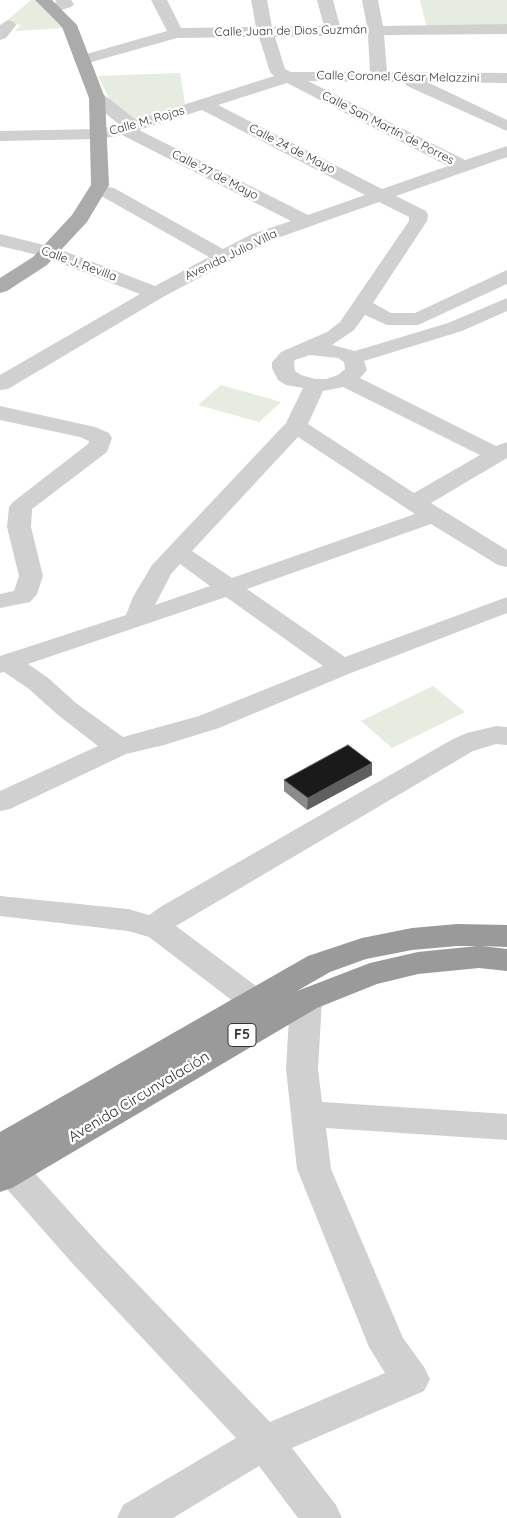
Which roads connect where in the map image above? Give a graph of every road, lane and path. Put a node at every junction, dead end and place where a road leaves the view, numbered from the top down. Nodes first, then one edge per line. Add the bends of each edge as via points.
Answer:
1 (159, 0) edge
2 (259, 0) edge
3 (325, 0) edge
4 (370, 0) edge
5 (53, 3) edge
6 (506, 29) edge
7 (333, 30) junction
8 (376, 30) junction
9 (265, 31) junction
10 (176, 33) junction
11 (82, 60) junction
12 (289, 77) junction
13 (379, 77) junction
14 (413, 77) junction
15 (507, 78) edge
16 (96, 98) junction
17 (204, 104) junction
18 (507, 126) edge
19 (128, 127) junction
20 (99, 134) junction
21 (0, 136) edge
22 (507, 151) edge
23 (461, 165) junction
24 (97, 190) junction
25 (380, 194) junction
26 (306, 221) junction
27 (0, 240) edge
28 (49, 252) junction
29 (224, 258) junction
30 (507, 276) edge
31 (0, 287) edge
32 (156, 293) junction
33 (507, 304) edge
34 (362, 306) junction
35 (348, 326) junction
36 (302, 350) junction
37 (348, 356) junction
38 (346, 380) junction
39 (0, 384) edge
40 (314, 385) junction
41 (0, 413) edge
42 (296, 426) junction
43 (502, 452) edge
44 (424, 509) junction
45 (178, 552) junction
46 (507, 560) edge
47 (230, 588) junction
48 (0, 601) edge
49 (507, 604) edge
50 (138, 620) junction
51 (4, 664) edge
52 (342, 667) junction
53 (507, 736) edge
54 (118, 747) junction
55 (0, 802) edge
56 (0, 906) edge
57 (154, 927) junction
58 (507, 936) edge
59 (507, 960) edge
60 (306, 1000) junction
61 (260, 1010) junction
62 (308, 1114) junction
63 (507, 1127) edge
64 (3, 1164) edge
65 (264, 1442) junction
66 (137, 1518) edge
67 (322, 1518) edge

1 - 10 street
2 - 9 street
3 - 7 street
4 - 8 street
5 - 11 main road via 70,25
6 - 8 street, Calle Juan de Dios Guzmán
7 - 8 street, Calle Juan de Dios Guzmán
7 - 9 street, Calle Juan de Dios Guzmán
8 - 13 street
9 - 10 street, Calle Juan de Dios Guzmán
9 - 12 street via 278,72
10 - 11 street, Calle Juan de Dios Guzmán
11 - 16 main road
12 - 13 street, Calle Coronel César Melazzini
12 - 17 street, Calle M. Rojas
12 - 23 street, Calle San Martín de Porres
13 - 14 street, Calle Coronel César Melazzini
14 - 15 street, Calle Coronel César Melazzini
14 - 18 street via 413,82
16 - 19 street, Calle 27 de Mayo
16 - 20 main road
17 - 19 street, Calle M. Rojas
17 - 25 street, Calle 24 de Mayo
19 - 20 street, Calle M. Rojas
19 - 26 street, Calle 27 de Mayo
20 - 21 street, Calle M. Rojas
20 - 24 main road via 100,185
22 - 23 street, Avenida Julio Villa
23 - 25 street, Avenida Julio Villa
24 - 28 main road via 80,218
24 - 29 street via 108,192
25 - 26 street, Avenida Julio Villa
25 - 34 street, Calle 24 de Mayo via 419,215
26 - 29 street, Avenida Julio Villa via 259,238
27 - 28 street, Calle J. Revilla
28 - 31 main road
28 - 32 street, Calle J. Revilla
29 - 32 street, Avenida Julio Villa
30 - 34 street via 418,319 387,319
32 - 39 street, Avenida Julio Villa
33 - 37 street via 455,327
34 - 35 street
35 - 36 street
35 - 37 street
36 - 37 street via 321,348
36 - 40 street via 288,356 283,368 294,380
37 - 38 street via 356,364 356,370
38 - 40 street
38 - 43 street
40 - 42 street
41 - 48 street via 101,438 99,447 21,507 20,527 31,576 25,594
42 - 44 street
42 - 45 street
43 - 44 street
44 - 46 street
44 - 47 street
45 - 47 street
45 - 50 street via 161,570 145,597
47 - 50 street
47 - 52 street
49 - 52 street
50 - 51 street
51 - 54 street via 38,683
52 - 54 street via 209,722
53 - 57 street via 477,739 463,745
54 - 55 street
56 - 57 street via 128,920
57 - 61 street via 183,945
58 - 61 highway, Avenida Circunvalación / F5 via 457,935 412,939 362,949 319,964
59 - 60 highway, Avenida Circunvalación / F5 via 479,957 418,963 370,974
60 - 61 highway, Avenida Circunvalación / F5
60 - 62 street via 302,1069
61 - 64 highway, Avenida Circunvalación / F5
62 - 63 street
62 - 65 street via 314,1168 388,1347 411,1379
64 - 65 street
65 - 66 street
65 - 67 street

